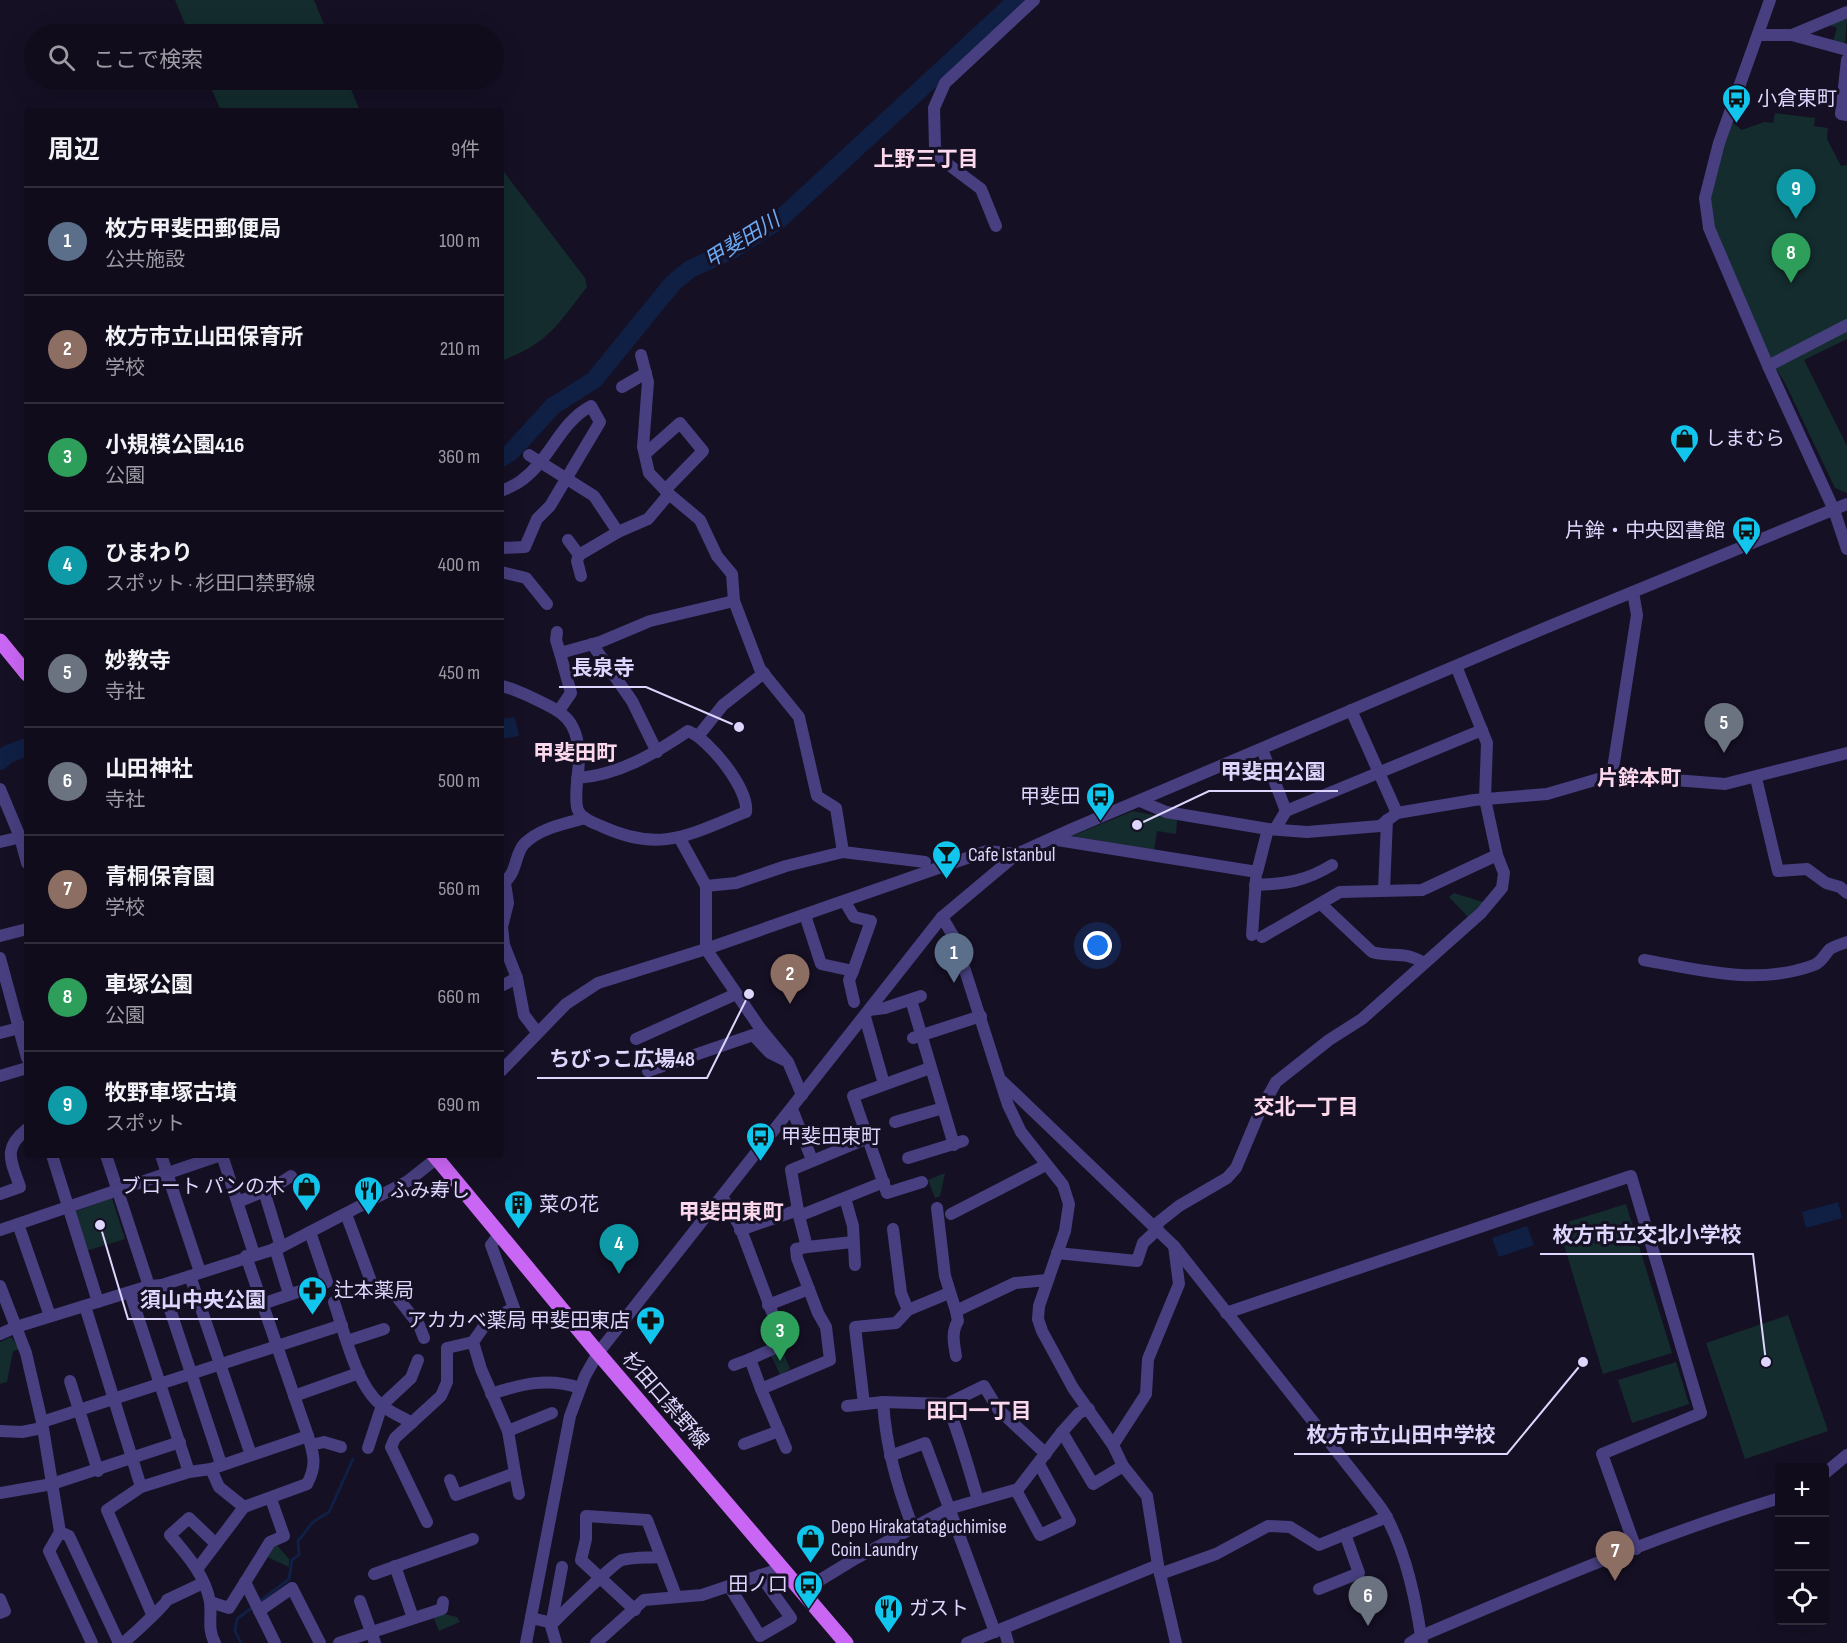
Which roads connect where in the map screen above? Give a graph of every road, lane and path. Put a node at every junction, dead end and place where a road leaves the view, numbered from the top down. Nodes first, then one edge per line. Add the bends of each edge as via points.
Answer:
1 (1034, 0) edge
2 (1770, 0) edge
3 (1847, 12) edge
4 (1758, 35) junction
5 (1792, 35) junction
6 (1847, 50) edge
7 (1847, 60) edge
8 (1847, 115) edge
9 (996, 226) dead end
10 (1847, 326) edge
11 (641, 355) dead end
12 (1767, 366) junction
13 (646, 373) junction
14 (622, 387) dead end
15 (645, 454) junction
16 (529, 455) dead end
17 (541, 462) junction
18 (566, 478) junction
19 (504, 490) edge
20 (667, 492) junction
21 (1847, 504) edge
22 (1834, 510) junction
23 (618, 532) junction
24 (568, 540) dead end
25 (504, 548) edge
26 (1847, 549) edge
27 (579, 555) junction
28 (504, 573) edge
29 (581, 576) dead end
30 (1633, 592) junction
31 (734, 600) junction
32 (547, 604) dead end
33 (557, 632) dead end
34 (0, 641) edge
35 (592, 644) junction
36 (560, 653) junction
37 (1456, 666) junction
38 (24, 670) edge
39 (764, 674) junction
40 (504, 687) edge
41 (560, 710) junction
42 (1351, 710) junction
43 (1482, 730) junction
44 (699, 735) junction
45 (1262, 749) junction
46 (657, 753) junction
47 (1847, 753) edge
48 (1380, 772) junction
49 (1612, 775) junction
50 (577, 778) junction
51 (1756, 778) junction
52 (0, 789) edge
53 (1485, 799) junction
54 (1140, 801) junction
55 (1286, 811) junction
56 (1392, 816) junction
57 (585, 818) junction
58 (1271, 829) junction
59 (24, 836) edge
60 (679, 837) junction
61 (1051, 840) junction
62 (0, 842) edge
63 (843, 852) junction
64 (1017, 854) junction
65 (1497, 855) junction
66 (1332, 865) dead end
67 (926, 868) junction
68 (1257, 872) junction
69 (504, 883) edge
70 (1255, 885) junction
71 (706, 886) junction
72 (504, 888) edge
73 (1384, 890) junction
74 (1847, 893) edge
75 (845, 902) junction
76 (1321, 903) junction
77 (805, 915) junction
78 (942, 917) junction
79 (504, 919) edge
80 (24, 930) edge
81 (0, 936) edge
82 (1847, 942) edge
83 (504, 945) edge
84 (706, 949) junction
85 (0, 958) edge
86 (1644, 960) dead end
87 (1424, 963) junction
88 (853, 971) junction
89 (517, 978) junction
90 (504, 984) edge
91 (736, 994) junction
92 (854, 1002) dead end
93 (867, 1013) junction
94 (981, 1016) junction
95 (23, 1027) edge
96 (537, 1032) junction
97 (0, 1034) edge
98 (917, 1037) junction
99 (636, 1039) dead end
100 (788, 1062) junction
101 (504, 1068) edge
102 (930, 1068) junction
103 (24, 1069) edge
104 (648, 1071) dead end
105 (0, 1076) edge
106 (1001, 1080) junction
107 (884, 1084) junction
108 (802, 1095) junction
109 (943, 1108) junction
110 (792, 1109) junction
111 (895, 1122) dead end
112 (24, 1132) edge
113 (868, 1138) junction
114 (53, 1158) edge
115 (107, 1158) edge
116 (162, 1158) edge
117 (211, 1158) edge
118 (220, 1158) edge
119 (435, 1158) edge
120 (437, 1158) edge
121 (908, 1158) dead end
122 (812, 1160) junction
123 (1046, 1165) junction
124 (167, 1174) junction
125 (291, 1176) dead end
126 (884, 1182) junction
127 (922, 1182) dead end
128 (116, 1190) junction
129 (264, 1191) junction
130 (0, 1194) edge
131 (722, 1196) junction
132 (845, 1198) junction
133 (238, 1202) junction
134 (67, 1208) junction
135 (937, 1208) dead end
136 (798, 1213) junction
137 (346, 1214) junction
138 (951, 1214) dead end
139 (18, 1224) junction
140 (1156, 1227) junction
141 (893, 1229) dead end
142 (0, 1230) edge
143 (740, 1230) junction
144 (310, 1232) junction
145 (500, 1233) junction
146 (853, 1242) junction
147 (807, 1246) junction
148 (1174, 1246) junction
149 (278, 1248) junction
150 (1057, 1253) junction
151 (250, 1255) junction
152 (855, 1265) dead end
153 (195, 1274) junction
154 (1047, 1280) junction
155 (162, 1285) junction
156 (0, 1286) edge
157 (149, 1286) junction
158 (809, 1289) junction
159 (130, 1293) junction
160 (949, 1293) junction
161 (289, 1294) junction
162 (334, 1302) dead end
163 (92, 1304) junction
164 (262, 1304) junction
165 (768, 1305) junction
166 (908, 1310) junction
167 (956, 1311) junction
168 (1227, 1313) junction
169 (50, 1316) junction
170 (342, 1325) junction
171 (16, 1326) junction
172 (384, 1329) dead end
173 (0, 1334) edge
174 (424, 1338) dead end
175 (347, 1341) junction
176 (473, 1342) junction
177 (276, 1345) junction
178 (598, 1353) junction
179 (956, 1356) dead end
180 (750, 1359) junction
181 (418, 1360) dead end
182 (221, 1364) junction
183 (734, 1365) dead end
184 (191, 1373) junction
185 (359, 1373) junction
186 (70, 1381) dead end
187 (161, 1383) junction
188 (580, 1388) junction
189 (762, 1389) junction
190 (491, 1395) junction
191 (294, 1396) junction
192 (114, 1399) junction
193 (883, 1402) junction
194 (864, 1404) junction
195 (947, 1404) junction
196 (382, 1405) junction
197 (847, 1406) dead end
198 (1089, 1409) junction
199 (80, 1410) junction
200 (552, 1413) dead end
201 (412, 1423) junction
202 (42, 1425) junction
203 (0, 1431) edge
204 (508, 1431) junction
205 (779, 1431) junction
206 (1062, 1432) junction
207 (310, 1440) junction
208 (180, 1442) junction
209 (744, 1444) dead end
210 (1113, 1445) junction
211 (341, 1447) dead end
212 (368, 1448) dead end
213 (786, 1448) dead end
214 (1046, 1454) junction
215 (251, 1455) junction
216 (1847, 1455) edge
217 (890, 1456) junction
218 (133, 1458) junction
219 (1039, 1464) junction
220 (1123, 1466) junction
221 (216, 1467) junction
222 (1842, 1467) edge
223 (98, 1471) junction
224 (189, 1472) junction
225 (515, 1473) junction
226 (450, 1480) dead end
227 (52, 1484) junction
228 (141, 1487) junction
229 (1016, 1490) junction
230 (0, 1493) edge
231 (519, 1494) dead end
232 (271, 1499) junction
233 (1775, 1499) edge
234 (978, 1500) junction
235 (244, 1507) junction
236 (948, 1509) junction
237 (1387, 1517) junction
238 (427, 1522) dead end
239 (914, 1528) junction
240 (60, 1532) junction
241 (1345, 1534) junction
242 (472, 1539) dead end
243 (216, 1544) junction
244 (1636, 1549) junction
245 (660, 1557) junction
246 (395, 1566) junction
247 (562, 1567) dead end
248 (198, 1568) junction
249 (782, 1568) junction
250 (1159, 1570) junction
251 (374, 1574) dead end
252 (760, 1575) junction
253 (602, 1578) junction
254 (245, 1582) junction
255 (203, 1583) junction
256 (729, 1586) junction
257 (1319, 1589) dead end
258 (802, 1591) junction
259 (676, 1596) junction
260 (0, 1599) edge
261 (360, 1601) dead end
262 (210, 1602) junction
263 (443, 1602) dead end
264 (257, 1606) junction
265 (635, 1610) junction
266 (0, 1613) edge
267 (152, 1614) junction
268 (413, 1618) junction
269 (531, 1618) junction
270 (553, 1623) junction
271 (999, 1630) junction
272 (373, 1638) edge
273 (1421, 1639) edge
274 (92, 1643) edge
275 (121, 1643) edge
276 (215, 1643) edge
277 (275, 1643) edge
278 (320, 1643) edge
279 (339, 1643) edge
280 (526, 1643) edge
281 (556, 1643) edge
282 (596, 1643) edge
283 (846, 1643) edge
284 (967, 1643) edge
285 (1008, 1643) edge
286 (1176, 1643) edge
287 (1410, 1643) edge

1 - 9 street via 945,83 934,108 935,147 941,159 981,189
2 - 4 street
3 - 5 street
4 - 5 street
4 - 12 street via 1719,143 1705,198 1709,228
5 - 6 street
7 - 8 street via 1841,114
10 - 12 street
11 - 13 street
12 - 22 street
13 - 14 street
13 - 15 street
15 - 20 street via 649,473
15 - 20 street via 680,423 703,451
16 - 17 street
17 - 18 street
17 - 18 street via 576,413 590,401 600,422
17 - 19 street via 522,481
18 - 23 street via 594,496
18 - 25 street via 550,506 537,519 525,547
20 - 23 street via 648,519
20 - 31 street via 700,520 717,556 732,574
21 - 22 street
22 - 26 street
22 - 30 street
23 - 27 street
24 - 27 street
27 - 29 street
28 - 32 street via 526,578
30 - 37 street
30 - 49 street via 1637,615
31 - 35 street via 650,621
31 - 39 street
33 - 36 street
34 - 38 main road
35 - 36 street
35 - 46 street via 632,700
36 - 41 street via 571,693
37 - 42 street
37 - 43 street
39 - 44 street via 723,705
39 - 63 street via 799,717 817,796 836,808
40 - 41 street
41 - 50 street via 573,727 579,752
42 - 45 street
42 - 48 street
43 - 48 street
43 - 53 street via 1487,743
44 - 46 street via 688,731
44 - 60 street via 732,773 747,804 746,812
45 - 54 street
45 - 55 street
46 - 50 street via 601,776
47 - 51 street
48 - 55 street
48 - 56 street
49 - 51 street via 1725,784
49 - 53 street via 1547,794
50 - 57 street via 577,809
51 - 74 street via 1778,871 1807,869
52 - 59 street
53 - 56 street
53 - 65 street
54 - 58 street via 1166,812
54 - 61 street
55 - 58 street
56 - 58 street via 1380,826 1307,832
56 - 73 street
57 - 60 street via 634,839 662,841
57 - 69 street via 550,827 523,845 516,867
58 - 68 street
59 - 62 street
60 - 71 street
61 - 64 street
61 - 68 street
63 - 67 street
63 - 71 street via 736,883
64 - 67 street via 987,851
64 - 78 street
65 - 73 street via 1422,891
65 - 87 street via 1504,873 1502,888 1481,913
66 - 70 street via 1291,884
67 - 75 street
68 - 70 street
70 - 76 street via 1257,936
71 - 84 street
72 - 79 street via 508,903
73 - 76 street via 1340,891
75 - 77 street
75 - 88 street via 854,917 871,921
76 - 87 street via 1372,952 1410,954
77 - 84 street
77 - 88 street via 821,964
78 - 93 street
78 - 94 street via 955,939
80 - 81 street
82 - 86 street via 1830,949 1815,965 1778,973 1737,976
83 - 89 street
84 - 91 street
84 - 96 street via 598,983 566,1004
85 - 95 street
87 - 140 street via 1362,1019 1276,1082 1236,1168 1227,1178 1165,1215
88 - 92 street via 849,980
89 - 90 street
89 - 96 street via 524,1015
91 - 99 street
91 - 100 street
93 - 98 street via 916,998
93 - 107 street
93 - 108 street
94 - 98 street
94 - 106 street
95 - 97 street
96 - 101 street
98 - 102 street
100 - 104 street via 770,1053 753,1035
100 - 108 street
102 - 107 street
102 - 109 street
103 - 105 street
106 - 123 street via 1021,1132
106 - 140 street
107 - 113 street via 853,1096
108 - 110 street
109 - 111 street
109 - 121 street via 959,1143
110 - 122 street
110 - 131 street
112 - 130 street via 15,1139 9,1153 20,1187
113 - 122 street
113 - 126 street
114 - 134 street
115 - 128 street
116 - 124 street
117 - 124 street
118 - 133 street
119 - 137 street via 408,1182
120 - 145 main road, 杉田口禁野線
122 - 136 street via 791,1170
123 - 138 street
123 - 150 street via 1063,1185 1069,1204
124 - 128 street
124 - 153 street
125 - 129 street
126 - 127 street via 887,1193
126 - 132 street
128 - 134 street
128 - 157 street
129 - 133 street
129 - 149 street
131 - 143 street
131 - 178 street
132 - 136 street
132 - 146 street
133 - 151 street
134 - 139 street
134 - 163 street
135 - 160 street
136 - 143 street
136 - 147 street
137 - 144 street
137 - 174 street via 375,1292 388,1287 419,1325
139 - 142 street
139 - 169 street
140 - 148 street
140 - 150 street via 1143,1243 1137,1261
141 - 166 street via 902,1267 901,1293
143 - 165 street
144 - 149 street
144 - 161 street via 327,1282
145 - 176 street via 491,1245 514,1308 487,1322
145 - 178 main road, 杉田口禁野線
146 - 147 street
146 - 152 street
147 - 158 street via 796,1249
148 - 168 street
148 - 210 street via 1179,1284 1148,1359 1146,1394
149 - 151 street
149 - 161 street
150 - 154 street
151 - 153 street
151 - 164 street
153 - 155 street
153 - 182 street
154 - 167 street via 1015,1283
154 - 198 street via 1038,1319 1073,1388
155 - 157 street
155 - 184 street
156 - 171 street
157 - 159 street
158 - 165 street
158 - 189 street via 826,1327 830,1360
159 - 163 street
159 - 187 street
160 - 166 street
160 - 167 street
161 - 164 street
162 - 170 street
163 - 169 street
163 - 192 street
164 - 177 street
165 - 180 street via 784,1344
166 - 194 street via 896,1323 855,1327
167 - 179 street
168 - 237 street
168 - 244 street via 1631,1176 1701,1413 1602,1454
169 - 171 street
170 - 175 street
170 - 177 street
171 - 173 street
171 - 202 street
172 - 175 street
175 - 185 street
176 - 190 street
176 - 201 street via 447,1348 447,1382 441,1396
177 - 182 street
177 - 191 street
178 - 188 street
178 - 249 main road, 杉田口禁野線
180 - 183 street
180 - 189 street
181 - 196 street via 411,1378
182 - 184 street
182 - 215 street
184 - 187 street
184 - 221 street
185 - 191 street
185 - 196 street
186 - 199 street
187 - 192 street
187 - 208 street
188 - 190 street via 560,1381 518,1386
188 - 269 street via 570,1416
189 - 205 street
190 - 204 street
191 - 207 street
192 - 199 street
192 - 218 street
193 - 194 street
193 - 195 street
193 - 217 street
194 - 197 street
195 - 214 street via 984,1386 998,1410
195 - 234 street
196 - 201 street
196 - 212 street
198 - 206 street via 1079,1413
198 - 210 street
199 - 202 street
199 - 223 street
200 - 204 street
201 - 238 street via 394,1438 392,1450
202 - 203 street via 22,1432
202 - 227 street
204 - 225 street
205 - 209 street
205 - 213 street
206 - 214 street
206 - 220 street via 1093,1484
207 - 211 street
207 - 215 street
207 - 232 street via 314,1471 307,1484
208 - 218 street
208 - 224 street
210 - 220 street
214 - 219 street
215 - 221 street
216 - 222 street
217 - 236 street via 925,1443
217 - 239 street
218 - 223 street
218 - 228 street
219 - 229 street
219 - 229 street via 1070,1521 1040,1535
220 - 250 street via 1147,1496
221 - 224 street
221 - 235 street via 219,1487
223 - 227 street
224 - 228 street
225 - 226 street via 458,1500
225 - 231 street
227 - 230 street
227 - 240 street
228 - 267 street via 107,1510
229 - 234 street
232 - 235 street
232 - 254 street via 284,1536 270,1542
233 - 244 street
234 - 236 street
235 - 243 street
236 - 239 street
236 - 271 street
237 - 241 street
237 - 273 street via 1407,1571
239 - 258 street
240 - 274 street via 49,1551
240 - 275 street via 69,1536
241 - 250 street via 1319,1545 1290,1527 1268,1526 1216,1554
241 - 257 street via 1359,1573
242 - 246 street
243 - 248 street
243 - 248 street via 189,1518 170,1535
244 - 273 street
245 - 253 street via 622,1560 612,1564
245 - 253 street via 648,1520 586,1516 586,1539 580,1560
245 - 259 street
246 - 251 street
246 - 268 street
247 - 270 street
248 - 255 street
249 - 252 street
249 - 258 main road, 杉田口禁野線
250 - 271 street
250 - 286 street
252 - 256 street
252 - 256 street via 791,1618 760,1636
253 - 265 street
253 - 270 street
254 - 262 street via 229,1608
254 - 264 street
255 - 262 street
255 - 267 street via 167,1600 165,1607
256 - 259 street via 702,1595
258 - 283 main road, 杉田口禁野線
259 - 265 street via 644,1600
260 - 266 street via 5,1611
261 - 272 street
262 - 276 street via 210,1634
263 - 268 street via 442,1609
264 - 277 street
264 - 278 street via 292,1588
265 - 282 street
267 - 275 street via 128,1641
268 - 272 street
269 - 270 street
269 - 280 street
270 - 281 street
271 - 284 street
271 - 285 street
272 - 279 street
273 - 287 street

